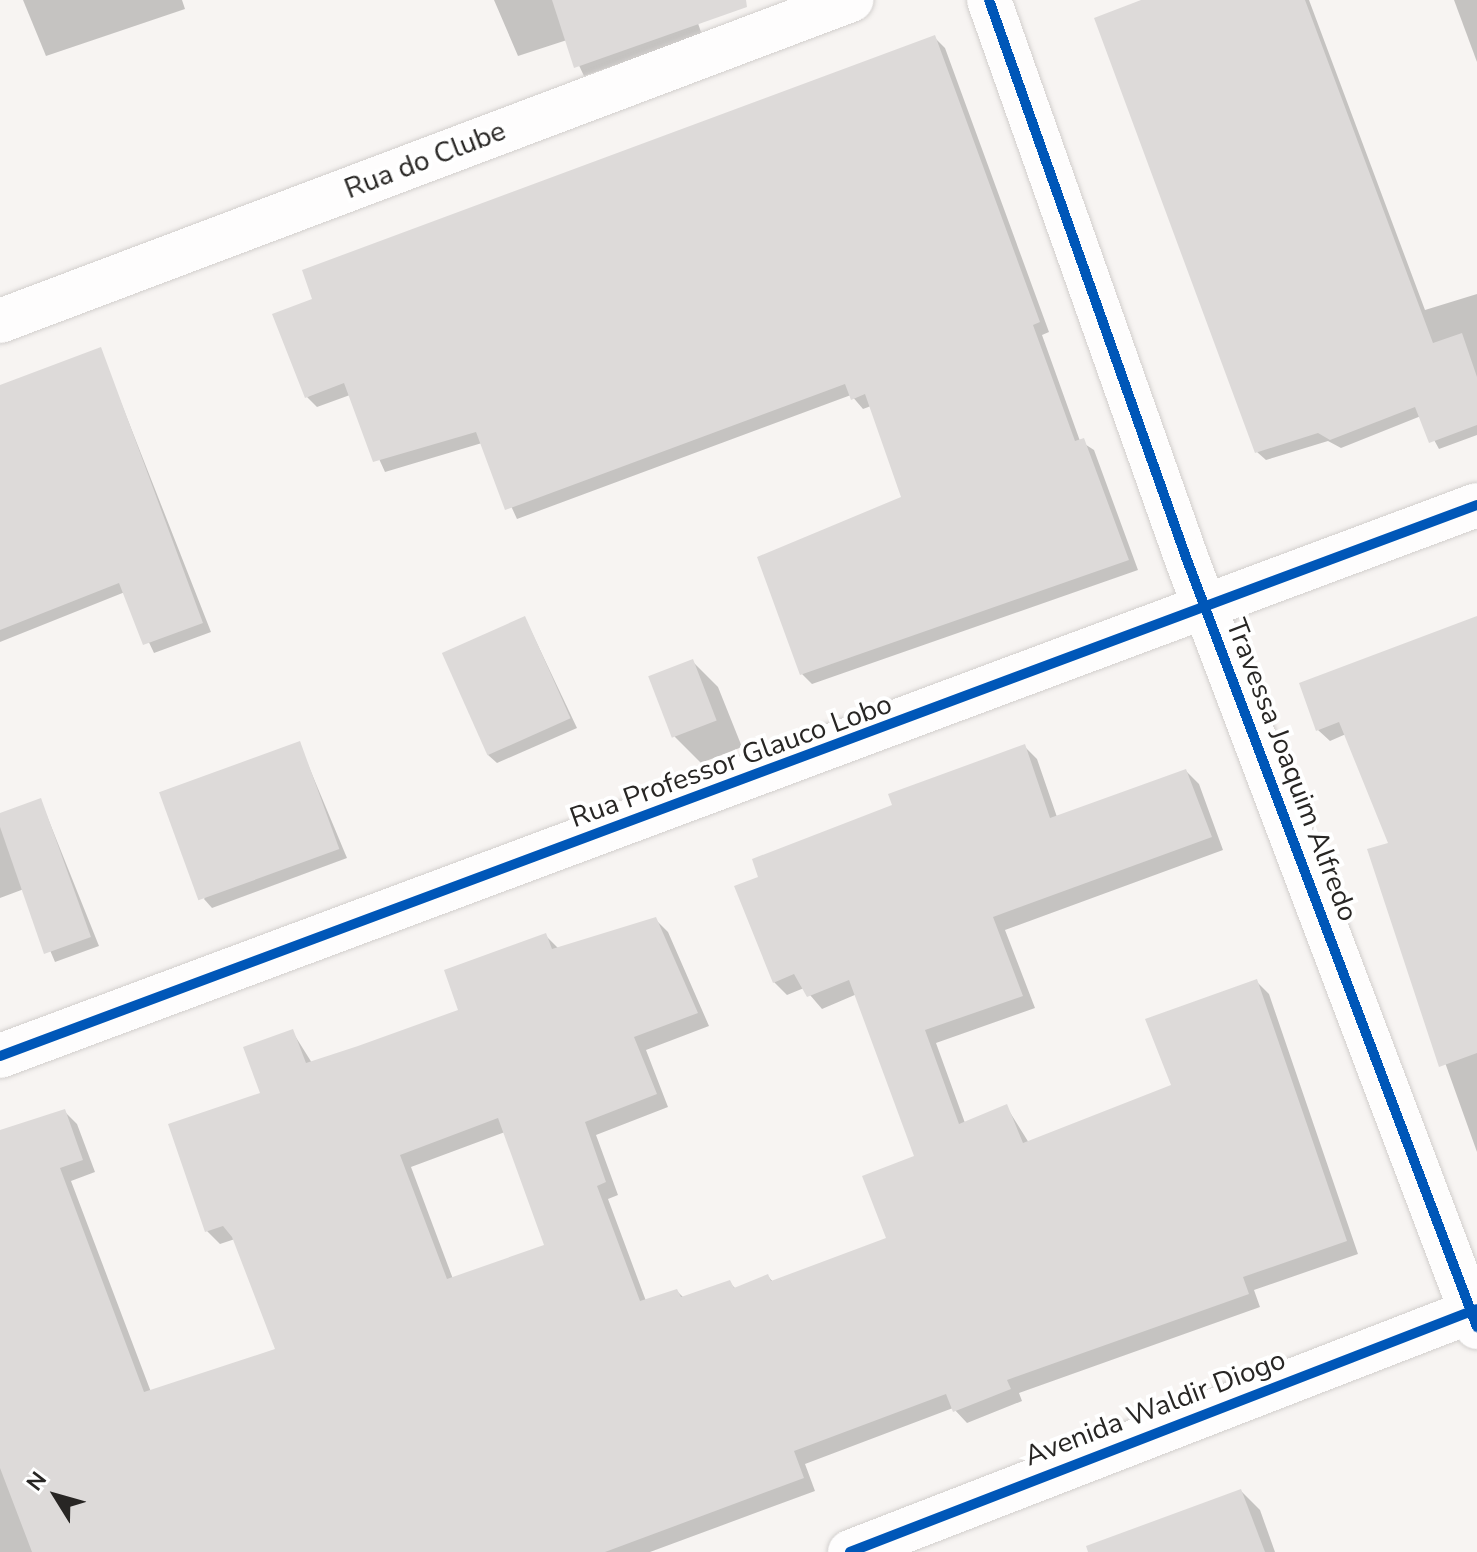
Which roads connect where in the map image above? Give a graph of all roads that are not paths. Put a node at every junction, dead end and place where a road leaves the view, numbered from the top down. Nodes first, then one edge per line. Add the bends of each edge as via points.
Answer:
1 (851, 0) edge
2 (989, 0) edge
3 (0, 321) edge
4 (1477, 505) edge
5 (1204, 604) junction
6 (0, 1056) edge
7 (1475, 1316) edge
8 (850, 1552) edge

1 - 3 street, Rua do Clube
2 - 5 street, Travessa Joaquim Alfredo
4 - 5 street, Rua Professor Glauco Lobo
5 - 6 street, Rua Professor Glauco Lobo via 807,760
5 - 7 street, Travessa Joaquim Alfredo
7 - 8 street, Avenida Waldir Diogo

